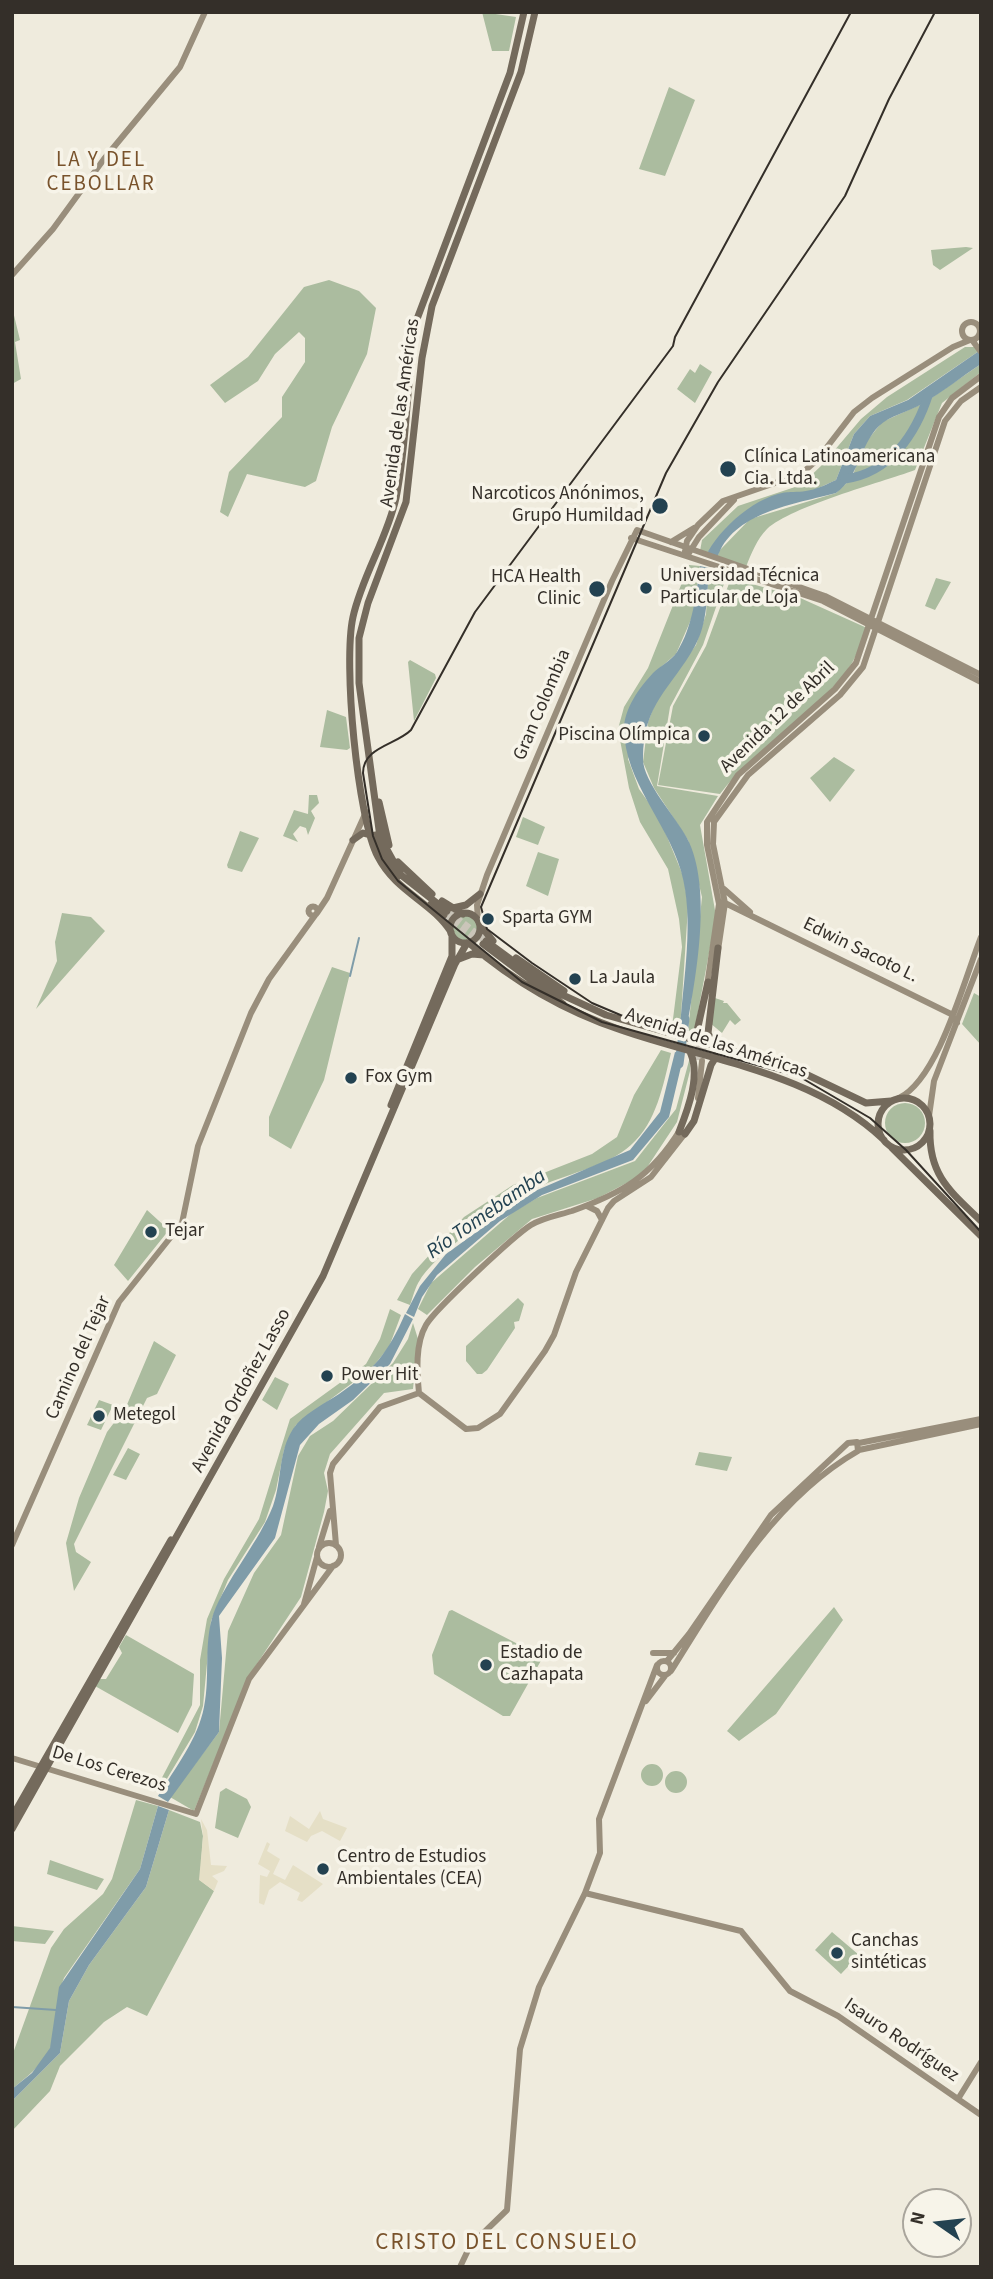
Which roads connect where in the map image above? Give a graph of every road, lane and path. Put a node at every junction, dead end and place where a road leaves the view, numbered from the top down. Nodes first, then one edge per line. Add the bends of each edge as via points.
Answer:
1 (205, 12) edge
2 (524, 12) edge
3 (535, 12) edge
4 (12, 275) edge
5 (978, 322) edge
6 (962, 331) junction
7 (981, 331) edge
8 (972, 340) junction
9 (953, 347) junction
10 (981, 352) edge
11 (981, 376) edge
12 (981, 387) edge
13 (735, 499) junction
14 (698, 525) junction
15 (631, 538) junction
16 (671, 542) junction
17 (690, 553) junction
18 (875, 623) junction
19 (981, 675) edge
20 (981, 682) edge
21 (356, 741) junction
22 (356, 756) junction
23 (363, 767) junction
24 (366, 812) junction
25 (370, 835) junction
26 (353, 840) junction
27 (724, 889) junction
28 (480, 894) junction
29 (722, 902) junction
30 (448, 911) junction
31 (463, 914) junction
32 (754, 916) junction
33 (479, 923) junction
34 (451, 934) junction
35 (981, 937) edge
36 (466, 946) junction
37 (719, 948) junction
38 (490, 957) junction
39 (458, 959) junction
40 (981, 959) edge
41 (449, 972) junction
42 (708, 982) joint
43 (573, 998) junction
44 (569, 1010) junction
45 (951, 1014) junction
46 (957, 1023) junction
47 (697, 1037) junction
48 (714, 1045) junction
49 (689, 1050) junction
50 (716, 1058) junction
51 (699, 1061) tunnel mouth
52 (895, 1099) junction
53 (929, 1116) junction
54 (930, 1129) junction
55 (682, 1133) junction
56 (887, 1142) junction
57 (599, 1201) junction
58 (586, 1206) junction
59 (603, 1217) junction
60 (981, 1221) edge
61 (981, 1237) edge
62 (419, 1393) junction
63 (981, 1419) edge
64 (981, 1424) edge
65 (859, 1446) junction
66 (332, 1506) junction
67 (12, 1545) edge
68 (336, 1545) junction
69 (318, 1552) junction
70 (333, 1566) junction
71 (302, 1608) junction
72 (678, 1649) junction
73 (653, 1653) dead end
74 (667, 1661) junction
75 (657, 1665) junction
76 (668, 1673) junction
77 (643, 1705) junction
78 (12, 1758) edge
79 (44, 1767) junction
80 (12, 1817) edge
81 (12, 1829) edge
82 (585, 1893) junction
83 (981, 2062) edge
84 (958, 2099) junction
85 (981, 2115) edge
86 (460, 2267) edge

1 - 4 street via 180,67 104,159 54,229
2 - 21 main road, Avenida de las Américas via 510,73 417,319 396,498 360,594 349,638 348,681
3 - 30 main road, Avenida de las Américas via 521,72 432,306 406,502 359,638 359,683 380,837 393,864
5 - 6 street via 967,323
5 - 7 street
6 - 8 street
6 - 9 street
7 - 8 street
8 - 9 street
8 - 10 street
9 - 13 street via 854,412 801,474
11 - 18 street, Avenida 12 de Abril via 953,398 939,417
12 - 18 street, Avenida 12 de Abril via 961,401 945,421
13 - 14 street via 723,501
13 - 17 street
14 - 16 street
14 - 17 street
15 - 16 street, Gran Colombia via 637,530
15 - 17 street
15 - 28 street, Gran Colombia
16 - 17 street
17 - 18 street
18 - 19 street
18 - 20 street
18 - 27 street, Avenida 12 de Abril via 863,667 840,695 748,775 714,822 713,844
18 - 29 street, Avenida 12 de Abril via 856,663 835,690 738,775 720,798 706,829
21 - 22 main road, Avenida de las Américas
21 - 23 main road, Avenida de las Américas
22 - 23 main road
22 - 24 main road, Avenida de las Américas
23 - 30 main road, Avenida de las Américas via 370,816 386,860 399,879
24 - 25 main road, Avenida de las Américas
24 - 26 street, Camino del Tejar
25 - 26 main road via 363,833
25 - 34 main road, Avenida de las Américas via 390,877
26 - 67 street, Camino del Tejar via 327,898 269,979 251,1013 198,1146 182,1223 119,1302
27 - 29 street, Avenida 12 de Abril
27 - 32 street, Edwin Sacoto L.
28 - 30 main road
28 - 31 street, Gran Colombia
28 - 33 street, Gran Colombia
29 - 32 street, Edwin Sacoto L.
29 - 37 street, Avenida 12 de Abril
29 - 42 street, Avenida 12 de Abril
30 - 31 main road, Avenida de las Américas
31 - 33 main road via 472,915
31 - 34 main road via 454,919
32 - 45 street, Edwin Sacoto L.
33 - 36 main road via 478,936
33 - 43 main road, Avenida de las Américas via 501,948
34 - 36 main road
34 - 41 main road, Avenida Ordoñez Lasso
35 - 45 street
36 - 38 main road, Avenida de las Américas
36 - 39 main road, Avenida Ordoñez Lasso
37 - 47 street, Avenida 12 de Abril
37 - 48 main road via 708,1033
38 - 39 main road via 472,954
38 - 44 main road, Avenida de las Américas
39 - 41 main road, Avenida Ordoñez Lasso
40 - 46 street
41 - 79 main road, Avenida Ordoñez Lasso via 314,1286
42 - 47 main road
43 - 44 main road, Avenida de las Américas via 484,942
43 - 47 main road, Avenida de las Américas via 606,1015
44 - 49 main road, Avenida de las Américas
45 - 46 street
45 - 52 street via 924,1076 912,1090
46 - 53 street via 930,1095
47 - 48 main road, Avenida de las Américas
48 - 52 main road, Avenida de las Américas via 796,1070 855,1100 876,1103
49 - 50 main road, Avenida de las Américas
49 - 55 main road via 694,1061 693,1080
50 - 55 main road via 694,1121
50 - 56 main road, Avenida de las Américas via 791,1082 845,1111
51 - 55 street via 697,1103
52 - 53 main road via 918,1101
52 - 56 main road via 878,1121
53 - 54 main road
54 - 56 main road via 916,1147 906,1150
54 - 60 main road via 932,1161 941,1181
55 - 57 street via 649,1172
55 - 59 street via 651,1177 614,1201
56 - 61 main road, Avenida de las Américas
57 - 58 street
57 - 59 street
58 - 59 street
58 - 62 street via 532,1225 434,1315 421,1338
59 - 62 street via 576,1272 554,1335 500,1414 485,1425 466,1429
62 - 66 street via 380,1407 342,1450 331,1468
63 - 65 street
64 - 65 street
65 - 72 street via 852,1441 771,1516
65 - 76 street via 772,1521
66 - 68 street
66 - 69 street
68 - 69 street via 326,1544
68 - 70 street via 341,1555
69 - 70 street via 323,1565
69 - 71 street
70 - 71 street
71 - 79 street, De Los Cerezos via 249,1679 196,1814
72 - 73 street via 668,1655
72 - 74 street
74 - 75 street
74 - 76 street
75 - 76 street via 658,1674
75 - 77 street
76 - 77 street
77 - 82 street via 599,1819 600,1853
78 - 79 street, De Los Cerezos
79 - 80 main road, Avenida Ordoñez Lasso
79 - 81 main road, Avenida Ordoñez Lasso
82 - 84 street, Isauro Rodríguez via 741,1931 790,1991 838,2015
82 - 86 street via 539,1987 520,2049 507,2210 470,2246
83 - 84 street
84 - 85 street, Isauro Rodríguez

